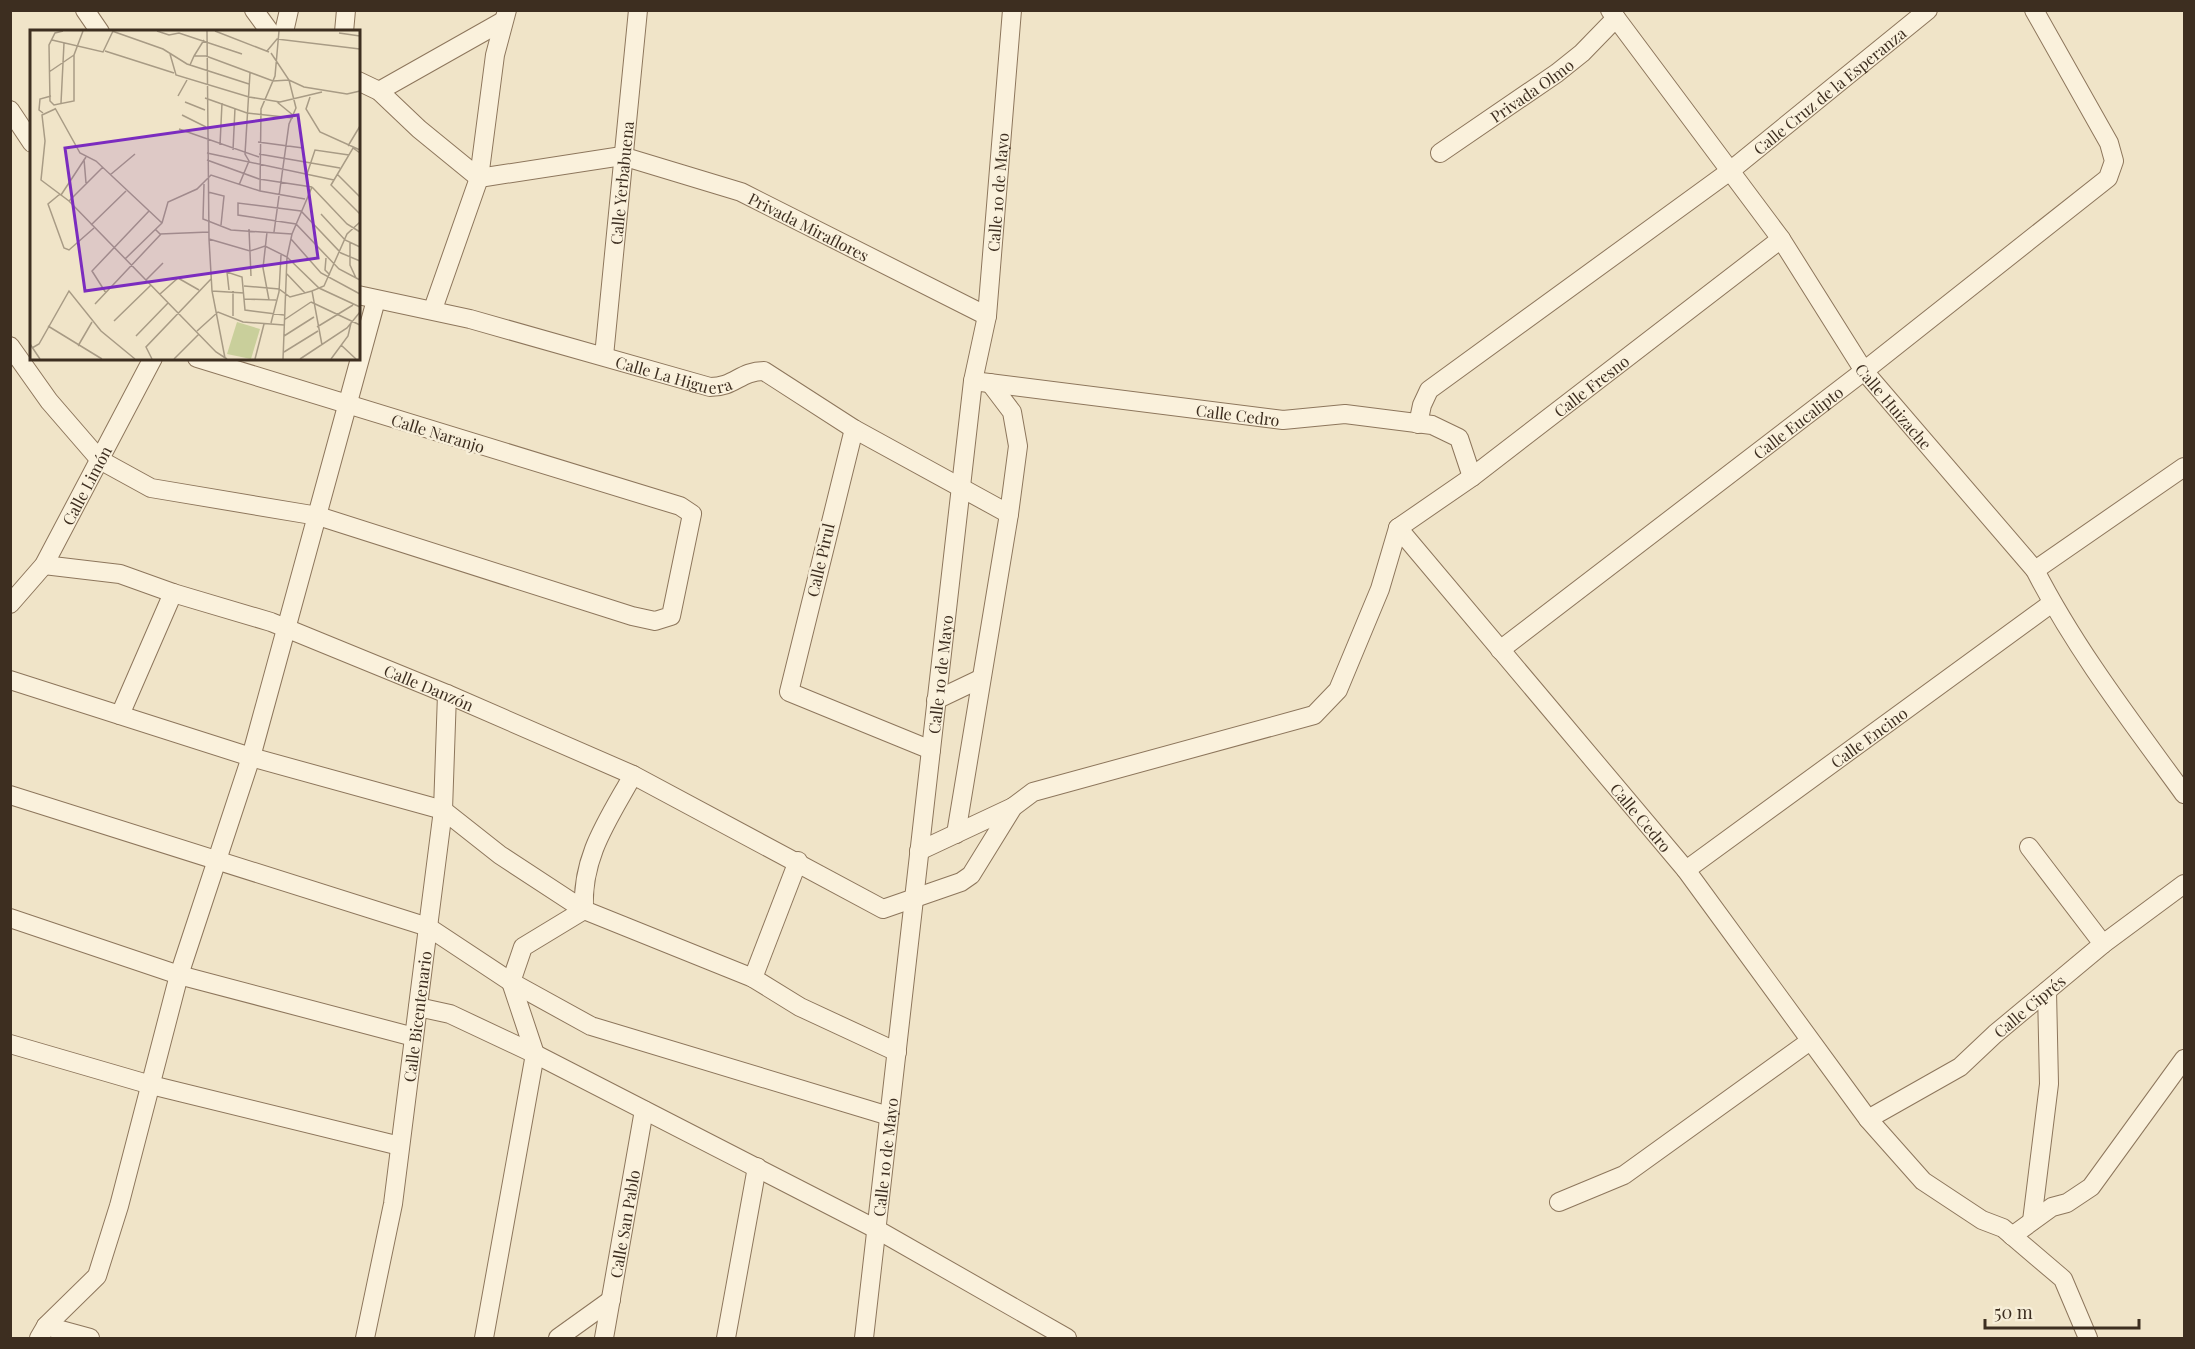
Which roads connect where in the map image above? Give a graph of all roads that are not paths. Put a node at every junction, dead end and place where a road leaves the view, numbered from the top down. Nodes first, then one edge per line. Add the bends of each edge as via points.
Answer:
1 (85, 10) edge
2 (254, 10) edge
3 (289, 10) edge
4 (346, 10) edge
5 (638, 10) edge
6 (1012, 10) edge
7 (1928, 10) edge
8 (2034, 10) edge
9 (1613, 14) edge
10 (505, 16) edge
11 (99, 30) edge
12 (269, 30) edge
13 (284, 30) edge
14 (344, 30) edge
15 (360, 82) edge
16 (379, 91) junction
17 (10, 110) edge
18 (30, 140) edge
19 (1440, 153) dead end
20 (622, 156) junction
21 (1730, 171) junction
22 (479, 178) junction
23 (1781, 239) junction
24 (367, 297) edge
25 (433, 309) junction
26 (987, 316) junction
27 (360, 335) edge
28 (10, 346) edge
29 (604, 356) junction
30 (152, 360) edge
31 (203, 360) edge
32 (355, 360) edge
33 (1864, 370) junction
34 (981, 382) junction
35 (347, 405) junction
36 (1418, 424) junction
37 (854, 429) junction
38 (100, 460) junction
39 (2184, 468) edge
40 (1472, 477) junction
41 (961, 486) junction
42 (1009, 513) junction
43 (318, 516) junction
44 (1398, 528) junction
45 (44, 565) junction
46 (2035, 570) junction
47 (173, 594) junction
48 (2052, 603) junction
49 (10, 604) edge
50 (285, 628) junction
51 (1500, 650) junction
52 (980, 679) junction
53 (10, 680) edge
54 (447, 694) junction
55 (936, 700) junction
56 (120, 715) junction
57 (931, 750) junction
58 (251, 757) junction
59 (633, 775) junction
60 (2184, 794) edge
61 (10, 795) edge
62 (1013, 807) junction
63 (443, 810) junction
64 (956, 834) junction
65 (2029, 847) dead end
66 (919, 851) junction
67 (216, 861) junction
68 (798, 861) junction
69 (1686, 870) junction
70 (2184, 884) edge
71 (914, 900) junction
72 (584, 910) junction
73 (10, 918) edge
74 (428, 927) junction
75 (2103, 944) junction
76 (179, 975) junction
77 (753, 978) junction
78 (511, 982) junction
79 (2046, 991) junction
80 (418, 1007) junction
81 (414, 1038) junction
82 (1810, 1041) junction
83 (10, 1044) edge
84 (897, 1052) junction
85 (535, 1054) junction
86 (2184, 1059) edge
87 (151, 1085) junction
88 (644, 1110) junction
89 (889, 1116) junction
90 (1868, 1119) junction
91 (400, 1146) junction
92 (756, 1167) junction
93 (1559, 1202) dead end
94 (2032, 1221) junction
95 (876, 1228) junction
96 (2012, 1236) junction
97 (611, 1300) junction
98 (43, 1332) edge
99 (90, 1338) edge
100 (365, 1338) edge
101 (484, 1338) edge
102 (558, 1338) edge
103 (604, 1338) edge
104 (726, 1338) edge
105 (864, 1338) edge
106 (1067, 1338) edge
107 (2088, 1338) edge

1 - 11 street
2 - 12 street
3 - 13 street
4 - 14 street
5 - 20 street, Calle Yerbabuena
6 - 26 street, Calle 10 de Mayo
7 - 21 street, Calle Cruz de la Esperanza
8 - 33 street, Calle Eucalipto via 2109,143 2114,162 2108,178
9 - 19 street, Privada Olmo via 1582,53
9 - 21 street, Calle Huizache
10 - 16 street
10 - 22 street via 495,55
15 - 16 street
16 - 22 street
17 - 18 street
20 - 22 street
20 - 26 street, Privada Miraflores via 741,192
20 - 29 street, Calle Yerbabuena
21 - 23 street, Calle Huizache
21 - 36 street, Calle Cruz de la Esperanza via 1429,390
22 - 25 street
23 - 33 street, Calle Huizache
23 - 40 street, Calle Fresno
24 - 25 street, Calle La Higuera
24 - 27 street
25 - 29 street, Calle La Higuera
26 - 34 street, Calle 10 de Mayo
28 - 38 street via 49,401
29 - 37 street, Calle La Higuera via 710,387 726,387 750,371 764,371
30 - 38 street, Calle Limón
31 - 35 street, Calle Naranjo
32 - 35 street
33 - 46 street, Calle Huizache
33 - 51 street, Calle Eucalipto
34 - 36 street, Calle Cedro via 1282,420 1345,414
34 - 41 street, Calle 10 de Mayo
34 - 42 street via 1012,412 1018,446
35 - 43 street
35 - 43 street, Calle Naranjo via 680,506 692,514 677,595 671,616 655,621
36 - 40 street, Calle Cedro via 1432,425 1459,438
37 - 41 street, Calle La Higuera
37 - 57 street, Calle Pirul via 789,692
38 - 43 street via 152,488
38 - 45 street, Calle Limón
39 - 46 street
40 - 44 street, Calle Fresno
41 - 42 street, Calle La Higuera
41 - 55 street, Calle 10 de Mayo
42 - 52 street
43 - 50 street
44 - 51 street, Calle Cedro
44 - 62 street via 1380,589 1338,690 1314,714 1033,792
45 - 47 street, Calle Danzón via 120,574
45 - 49 street, Calle Limón
46 - 48 street, Calle Huizache
47 - 50 street, Calle Danzón
47 - 56 street
48 - 60 street, Calle Huizache via 2096,673
48 - 69 street, Calle Encino
50 - 54 street, Calle Danzón
50 - 58 street
51 - 69 street, Calle Cedro
52 - 55 street
52 - 64 street
53 - 56 street
54 - 59 street, Calle Danzón
54 - 63 street, Calle Bicentenario
55 - 57 street, Calle 10 de Mayo
56 - 58 street
57 - 66 street, Calle 10 de Mayo
58 - 63 street
58 - 67 street
59 - 68 street, Calle Danzón
59 - 72 street via 595,843 583,885
61 - 67 street
62 - 64 street
62 - 71 street, Calle Danzón via 971,875
63 - 72 street via 500,855
63 - 74 street, Calle Bicentenario
64 - 66 street
65 - 75 street
66 - 71 street, Calle 10 de Mayo
67 - 74 street
67 - 76 street
68 - 71 street, Calle Danzón via 883,909
68 - 77 street
69 - 82 street, Calle Cedro
70 - 75 street, Calle Ciprés
71 - 84 street, Calle 10 de Mayo
72 - 77 street
72 - 78 street via 523,947
73 - 76 street
74 - 78 street
74 - 80 street, Calle Bicentenario
75 - 79 street, Calle Ciprés
76 - 81 street
76 - 87 street
77 - 84 street via 800,1007
78 - 85 street
78 - 89 street via 591,1026
79 - 90 street, Calle Ciprés via 1960,1067
79 - 94 street via 2049,1084
80 - 81 street, Calle Bicentenario
80 - 85 street via 450,1014
81 - 91 street, Calle Bicentenario
82 - 90 street, Calle Cedro
82 - 93 street via 1624,1175
83 - 87 street
84 - 89 street, Calle 10 de Mayo
85 - 88 street
85 - 101 street
86 - 94 street via 2091,1187
87 - 91 street
87 - 98 street via 97,1276
88 - 92 street
88 - 97 street, Calle San Pablo
89 - 95 street, Calle 10 de Mayo
90 - 96 street, Calle Cedro via 1923,1181
91 - 100 street, Calle Bicentenario via 393,1204
92 - 95 street
92 - 104 street
94 - 96 street
95 - 105 street, Calle 10 de Mayo
95 - 106 street
96 - 107 street, Calle Cedro via 2063,1279
97 - 102 street
97 - 103 street, Calle San Pablo
98 - 99 street

